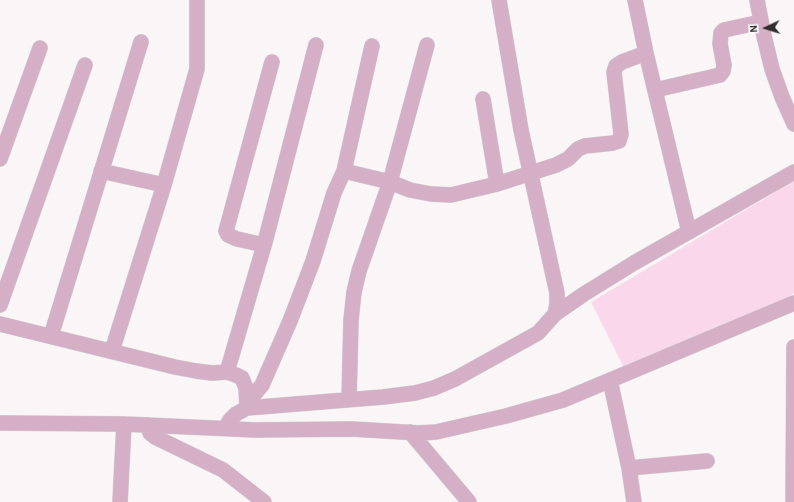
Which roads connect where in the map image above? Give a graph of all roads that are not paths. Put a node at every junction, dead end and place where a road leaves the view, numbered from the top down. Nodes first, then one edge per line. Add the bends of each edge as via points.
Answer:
1 (197, 0) edge
2 (499, 0) edge
3 (636, 0) edge
4 (757, 0) edge
5 (761, 22) junction
6 (141, 42) dead end
7 (316, 45) dead end
8 (372, 46) dead end
9 (427, 46) dead end
10 (40, 48) dead end
11 (646, 53) junction
12 (272, 62) dead end
13 (85, 66) dead end
14 (655, 90) junction
15 (483, 99) dead end
16 (794, 124) edge
17 (0, 159) edge
18 (101, 171) junction
19 (344, 171) junction
20 (794, 172) edge
21 (530, 173) junction
22 (390, 182) junction
23 (497, 184) junction
24 (164, 185) junction
25 (688, 232) junction
26 (264, 246) junction
27 (794, 303) edge
28 (0, 305) edge
29 (556, 314) junction
30 (0, 324) edge
31 (51, 336) junction
32 (794, 347) edge
33 (112, 351) junction
34 (227, 372) junction
35 (610, 380) junction
36 (349, 399) junction
37 (247, 404) junction
38 (0, 423) edge
39 (124, 424) junction
40 (148, 425) junction
41 (225, 428) junction
42 (410, 432) junction
43 (707, 462) dead end
44 (629, 468) junction
45 (120, 502) edge
46 (264, 502) edge
47 (469, 502) edge
48 (634, 502) edge
49 (793, 502) edge

1 - 24 street via 197,69
2 - 21 street
3 - 11 street
4 - 5 street
5 - 14 street via 720,33 724,65 720,75
5 - 16 street via 772,69
6 - 18 street
7 - 26 street
8 - 19 street
9 - 22 street
10 - 17 street
11 - 14 street
11 - 21 street via 622,62 616,66 614,72 621,134 619,141 585,146 564,162
12 - 26 street via 226,232 237,239
13 - 28 street
14 - 25 street
15 - 23 street
18 - 24 street
18 - 31 street
19 - 22 street
19 - 37 street via 334,193 290,322 262,385
20 - 25 street
21 - 23 street
21 - 29 street via 557,293
22 - 23 street via 410,190 451,195
22 - 36 street via 354,292
24 - 33 street
25 - 29 street via 584,294
26 - 34 street
27 - 35 street
29 - 36 street via 538,332 455,379 434,388 414,393
30 - 31 street
31 - 33 street
32 - 49 street
33 - 34 street via 196,371
34 - 37 street via 242,378 246,388
35 - 42 street via 563,400 506,416 436,432
35 - 44 street
36 - 37 street
37 - 41 street
38 - 39 street
39 - 40 street
39 - 45 street
40 - 41 street
40 - 46 street via 150,434 223,470
41 - 42 street
42 - 47 street
43 - 44 street
44 - 48 street

